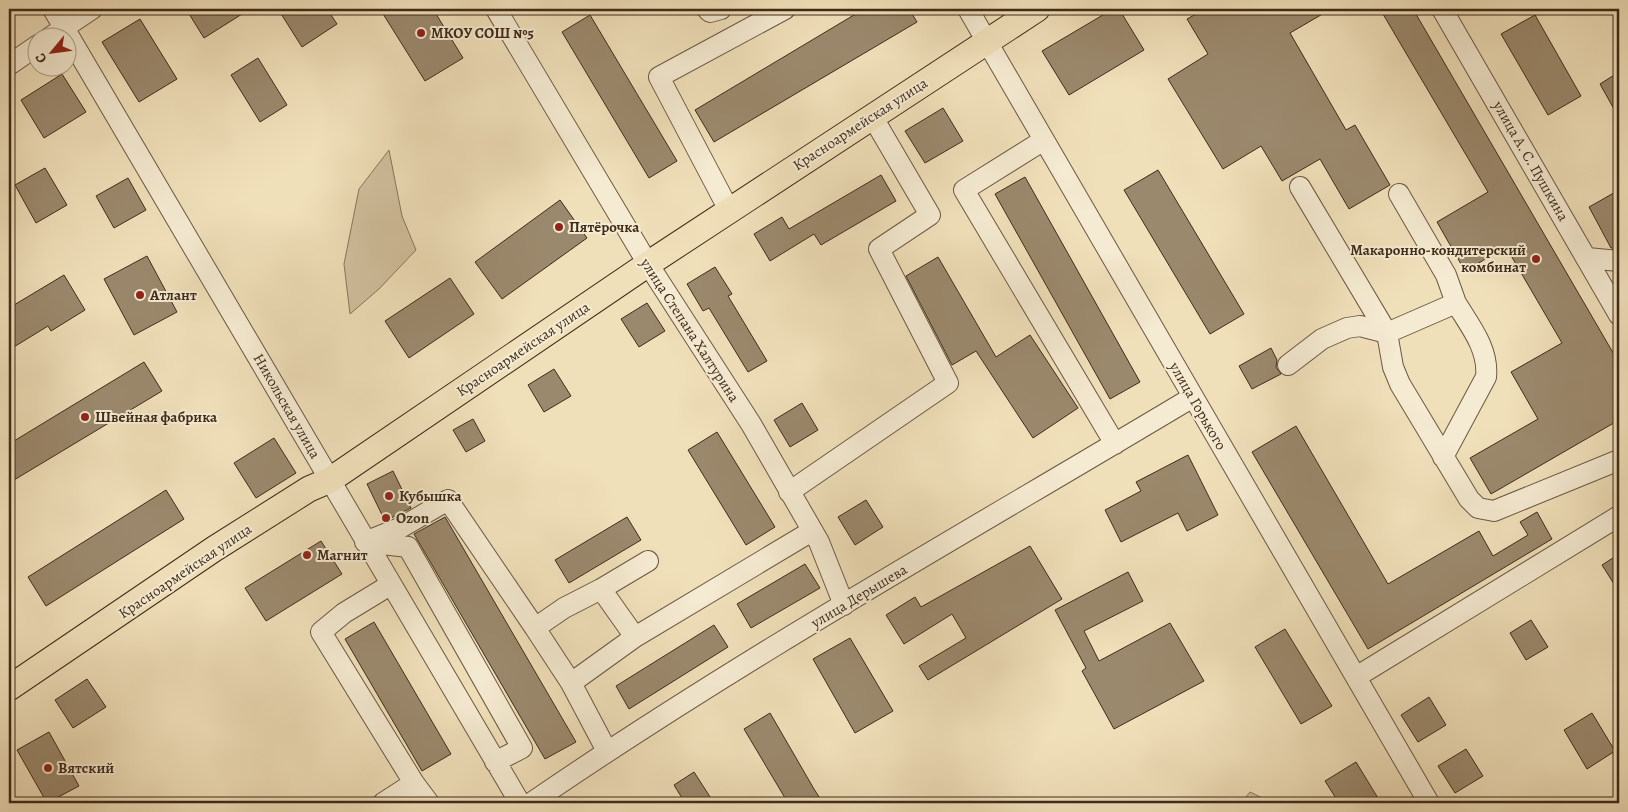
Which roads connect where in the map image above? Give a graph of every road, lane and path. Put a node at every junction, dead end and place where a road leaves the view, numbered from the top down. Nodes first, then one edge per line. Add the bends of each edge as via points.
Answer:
1 (53, 9) edge
2 (92, 9) edge
3 (496, 9) edge
4 (707, 9) edge
5 (721, 9) edge
6 (785, 9) edge
7 (968, 9) edge
8 (1037, 9) edge
9 (1442, 9) edge
10 (56, 28) edge
11 (63, 28) edge
12 (987, 41) junction
13 (28, 53) edge
14 (9, 65) edge
15 (78, 66) edge
16 (872, 116) junction
17 (1044, 140) junction
18 (1300, 187) dead end
19 (1399, 194) dead end
20 (729, 210) junction
21 (1587, 258) junction
22 (1619, 261) edge
23 (648, 264) junction
24 (1456, 303) junction
25 (1619, 315) edge
26 (1387, 333) junction
27 (1288, 365) dead end
28 (1193, 397) junction
29 (1115, 444) junction
30 (1444, 457) junction
31 (1619, 460) edge
32 (330, 480) junction
33 (789, 492) junction
34 (1619, 516) edge
35 (812, 531) junction
36 (365, 542) junction
37 (648, 561) dead end
38 (390, 585) junction
39 (600, 589) junction
40 (844, 605) junction
41 (535, 628) junction
42 (635, 637) junction
43 (1356, 677) junction
44 (572, 683) junction
45 (9, 688) edge
46 (607, 751) junction
47 (495, 762) junction
48 (414, 783) junction
49 (383, 803) edge
50 (429, 803) edge
51 (520, 803) edge
52 (531, 803) edge
53 (1430, 803) edge

1 - 10 street, Никольская улица
2 - 11 street
3 - 23 street, улица Степана Халтурина
4 - 5 street via 710,12
6 - 20 street via 659,77
7 - 12 street, улица Горького
8 - 12 main road, Красноармейская улица
9 - 21 street, улица А. С. Пушкина
12 - 16 main road, Красноармейская улица
12 - 17 street, улица Горького
13 - 14 street
15 - 32 street, Никольская улица
16 - 20 main road, Красноармейская улица
16 - 33 street via 930,216 880,249 948,383
17 - 28 street, улица Горького
17 - 29 street via 964,190
18 - 26 street
19 - 24 street via 1446,275
20 - 23 main road, Красноармейская улица
21 - 22 street
21 - 25 street, улица А. С. Пушкина
23 - 32 main road, Красноармейская улица
23 - 33 street, улица Степана Халтурина via 751,424
24 - 26 street
24 - 30 street via 1483,349 1487,365 1486,377
26 - 27 street via 1360,326 1347,328 1322,340
26 - 30 street via 1393,367 1400,384
28 - 29 street, улица Дерышева
28 - 43 street, улица Горького
29 - 40 street, улица Дерышева
30 - 31 street via 1469,499 1478,508 1494,511
32 - 36 street, Никольская улица
32 - 45 main road, Красноармейская улица via 309,489 214,549
33 - 35 street, улица Степана Халтурина
34 - 43 street
35 - 40 street, улица Степана Халтурина
35 - 42 street
36 - 38 street, Никольская улица
36 - 41 street via 402,527 448,500
36 - 47 street via 408,547 522,748
37 - 39 street
38 - 47 street, Никольская улица
38 - 48 street via 344,613 322,632
39 - 41 street
39 - 42 street
40 - 46 street, улица Дерышева
41 - 44 street
42 - 44 street
43 - 53 street, улица Горького
44 - 46 street
46 - 52 street, улица Дерышева
47 - 51 street, Никольская улица
48 - 49 street
48 - 50 street

